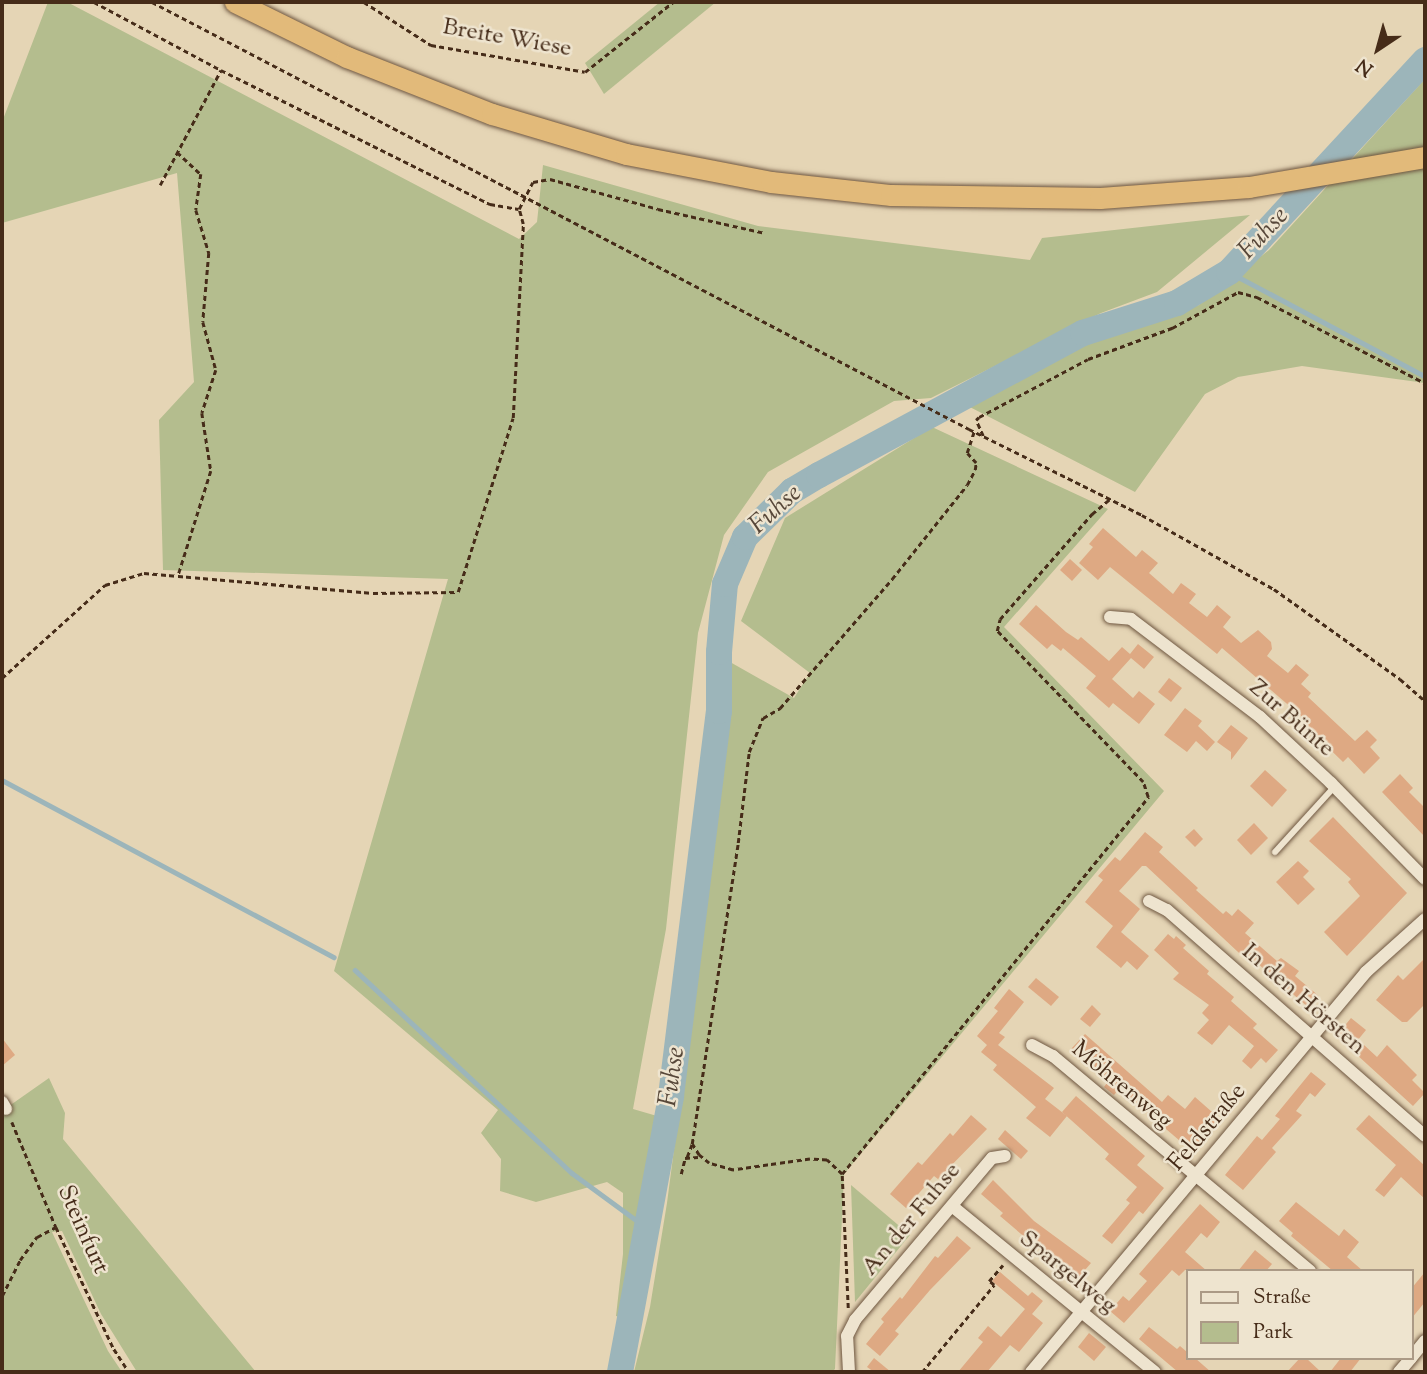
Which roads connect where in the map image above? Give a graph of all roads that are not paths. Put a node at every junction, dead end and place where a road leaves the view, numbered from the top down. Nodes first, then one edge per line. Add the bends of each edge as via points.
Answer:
1 (235, 2) edge
2 (1425, 157) edge
3 (1110, 617) dead end
4 (1335, 786) junction
5 (1275, 852) dead end
6 (1425, 879) edge
7 (1149, 901) dead end
8 (1425, 919) edge
9 (1313, 1036) junction
10 (1032, 1045) dead end
11 (1425, 1136) edge
12 (1005, 1156) dead end
13 (1195, 1176) junction
14 (952, 1206) junction
15 (1308, 1269) edge
16 (1082, 1311) junction
17 (1425, 1341) edge
18 (1413, 1355) edge
19 (849, 1372) edge
20 (1031, 1372) edge
21 (1155, 1372) edge

1 - 2 highway via 347,57 492,114 626,154 771,182 846,191 1100,198 1236,188
3 - 4 street, Zur Bünte via 1131,619 1260,717
4 - 5 lane
4 - 6 street, Zur Bünte
7 - 9 street, In den Hörsten via 1167,910
8 - 9 street, Feldstraße via 1366,972
9 - 11 street, In den Hörsten
9 - 13 street, Feldstraße
10 - 13 street, Möhrenweg via 1053,1056
12 - 14 street, An der Fuhse via 992,1158
13 - 15 street, Möhrenweg
13 - 16 street, Feldstraße
14 - 16 street, Spargelweg
14 - 19 street, An der Fuhse via 855,1320 847,1336
16 - 20 street, Feldstraße
16 - 21 street, Spargelweg
17 - 18 street

